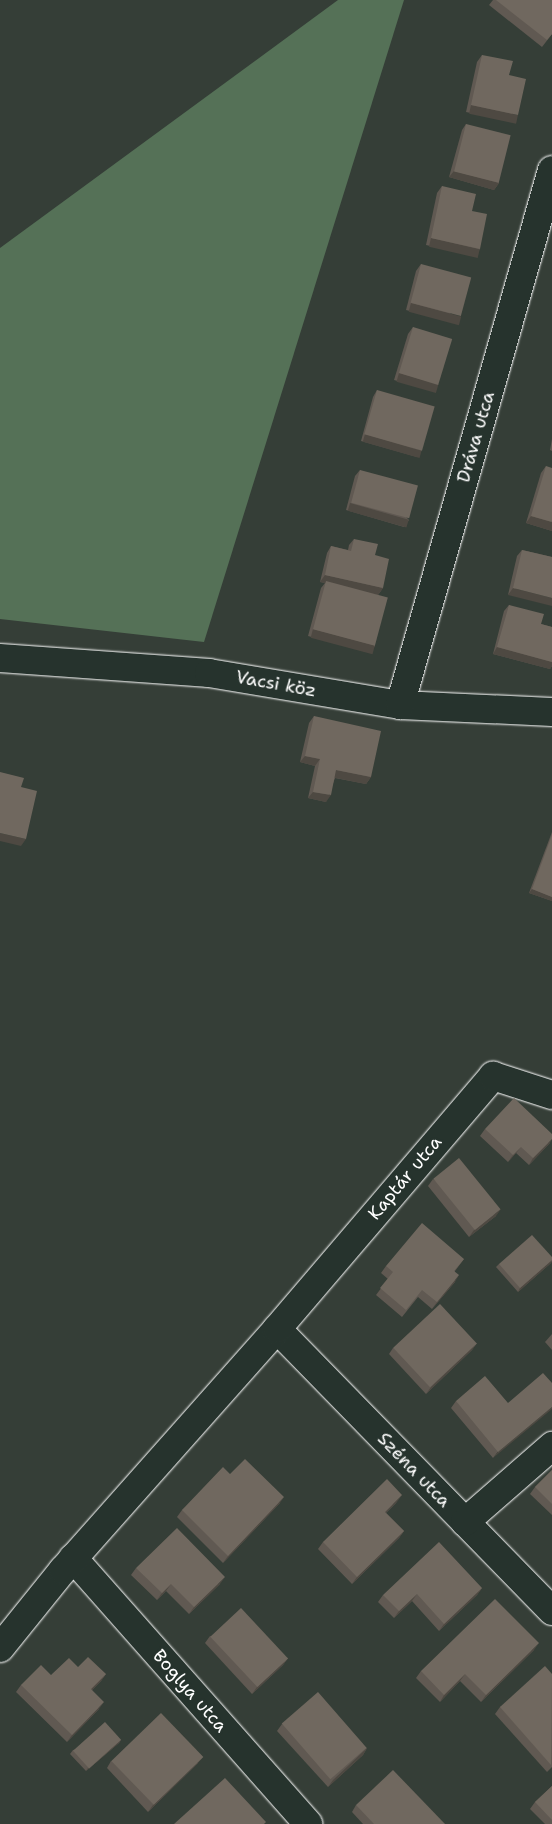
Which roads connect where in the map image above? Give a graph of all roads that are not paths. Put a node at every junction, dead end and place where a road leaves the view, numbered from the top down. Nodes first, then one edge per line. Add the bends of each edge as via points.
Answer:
1 (552, 170) edge
2 (0, 658) edge
3 (400, 705) junction
4 (552, 712) edge
5 (552, 1095) edge
6 (277, 1329) junction
7 (552, 1446) edge
8 (465, 1522) junction
9 (73, 1558) junction
10 (552, 1612) edge
11 (0, 1648) edge
12 (308, 1824) edge

1 - 3 street, Dráva utca
2 - 3 street, Vacsi köz via 209,673
3 - 4 street, Vacsi köz
5 - 6 street, Kaptár utca via 493,1076
6 - 8 street, Széna utca
6 - 9 street
7 - 8 street
8 - 10 street, Széna utca
9 - 11 street
9 - 12 street, Boglya utca

